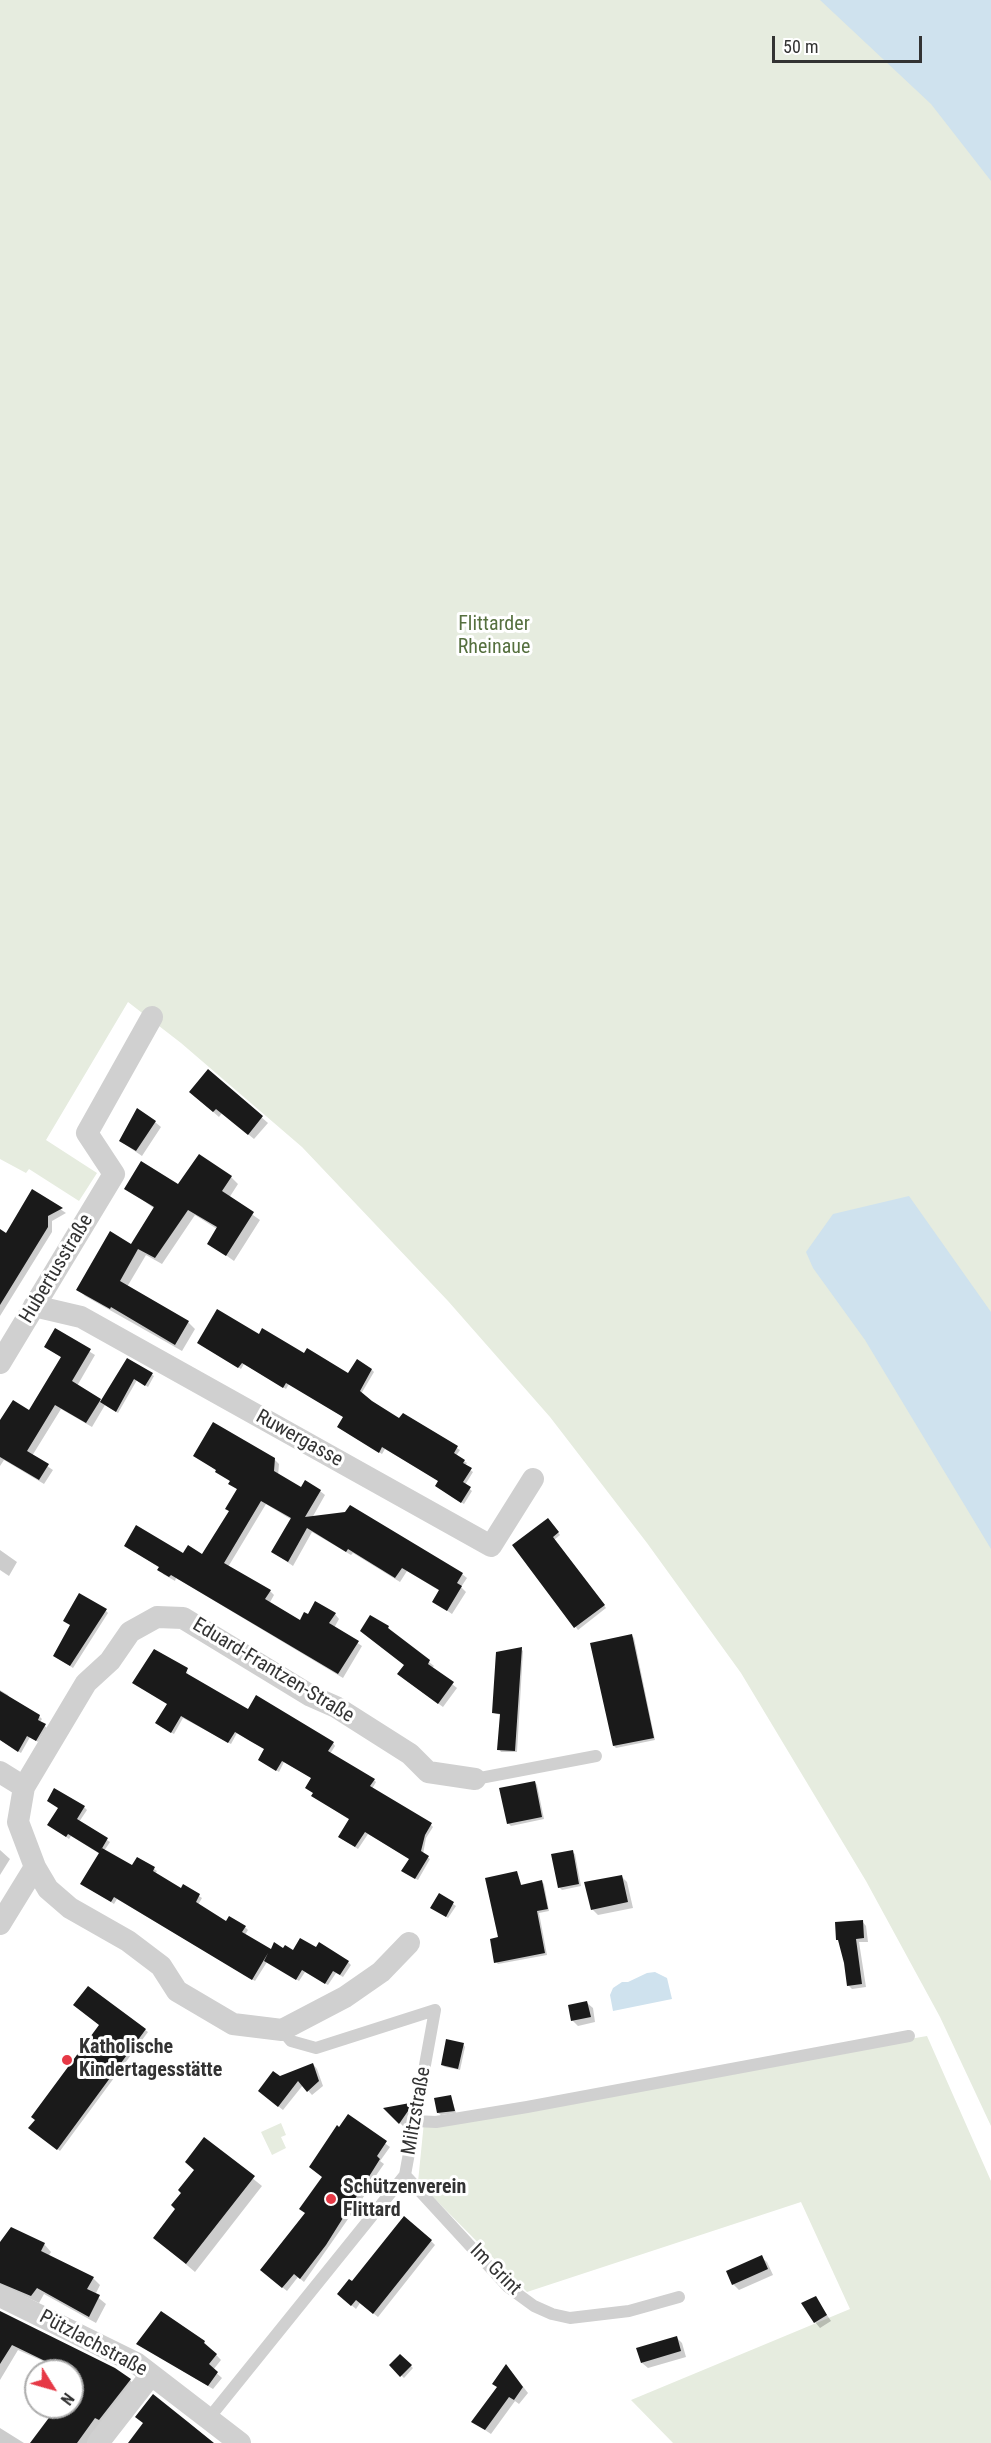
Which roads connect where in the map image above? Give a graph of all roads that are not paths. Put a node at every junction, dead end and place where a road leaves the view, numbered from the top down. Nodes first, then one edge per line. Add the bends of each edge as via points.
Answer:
1 (152, 1017) dead end
2 (34, 1306) junction
3 (0, 1363) edge
4 (533, 1479) dead end
5 (596, 1756) dead end
6 (0, 1772) edge
7 (475, 1779) joint
8 (24, 1787) junction
9 (35, 1867) junction
10 (0, 1924) edge
11 (409, 1943) dead end
12 (282, 2030) junction
13 (909, 2037) dead end
14 (415, 2121) junction
15 (405, 2175) junction
16 (0, 2296) edge
17 (679, 2297) dead end
18 (151, 2375) junction
19 (209, 2418) junction
20 (98, 2443) edge
21 (240, 2443) edge

1 - 2 street, Hubertusstraße via 87,1133 114,1174
2 - 3 street, Hubertusstraße
2 - 4 street, Ruwergasse via 81,1317 491,1546
5 - 7 lane
6 - 8 street
7 - 8 street, Eduard-Frantzen-Straße via 428,1772 410,1754 345,1713 183,1618 157,1617 130,1632 110,1661 86,1683
8 - 9 street, Miltzstraße via 18,1822
9 - 10 street
9 - 12 street, Miltzstraße via 48,1889 70,1908 128,1941 161,1966 177,1991 234,2024
11 - 12 street via 381,1972 345,1997
12 - 14 lane, Miltzstraße via 291,2041 316,2048 435,2010
13 - 14 lane via 527,2107 436,2122
14 - 15 lane, Miltzstraße
15 - 17 lane, Im Grint via 508,2287 534,2306 570,2318 629,2311
15 - 19 lane, Miltzstraße
16 - 18 street, Pützlachstraße via 116,2353
18 - 19 street, Pützlachstraße
18 - 20 street
19 - 21 street, Pützlachstraße

